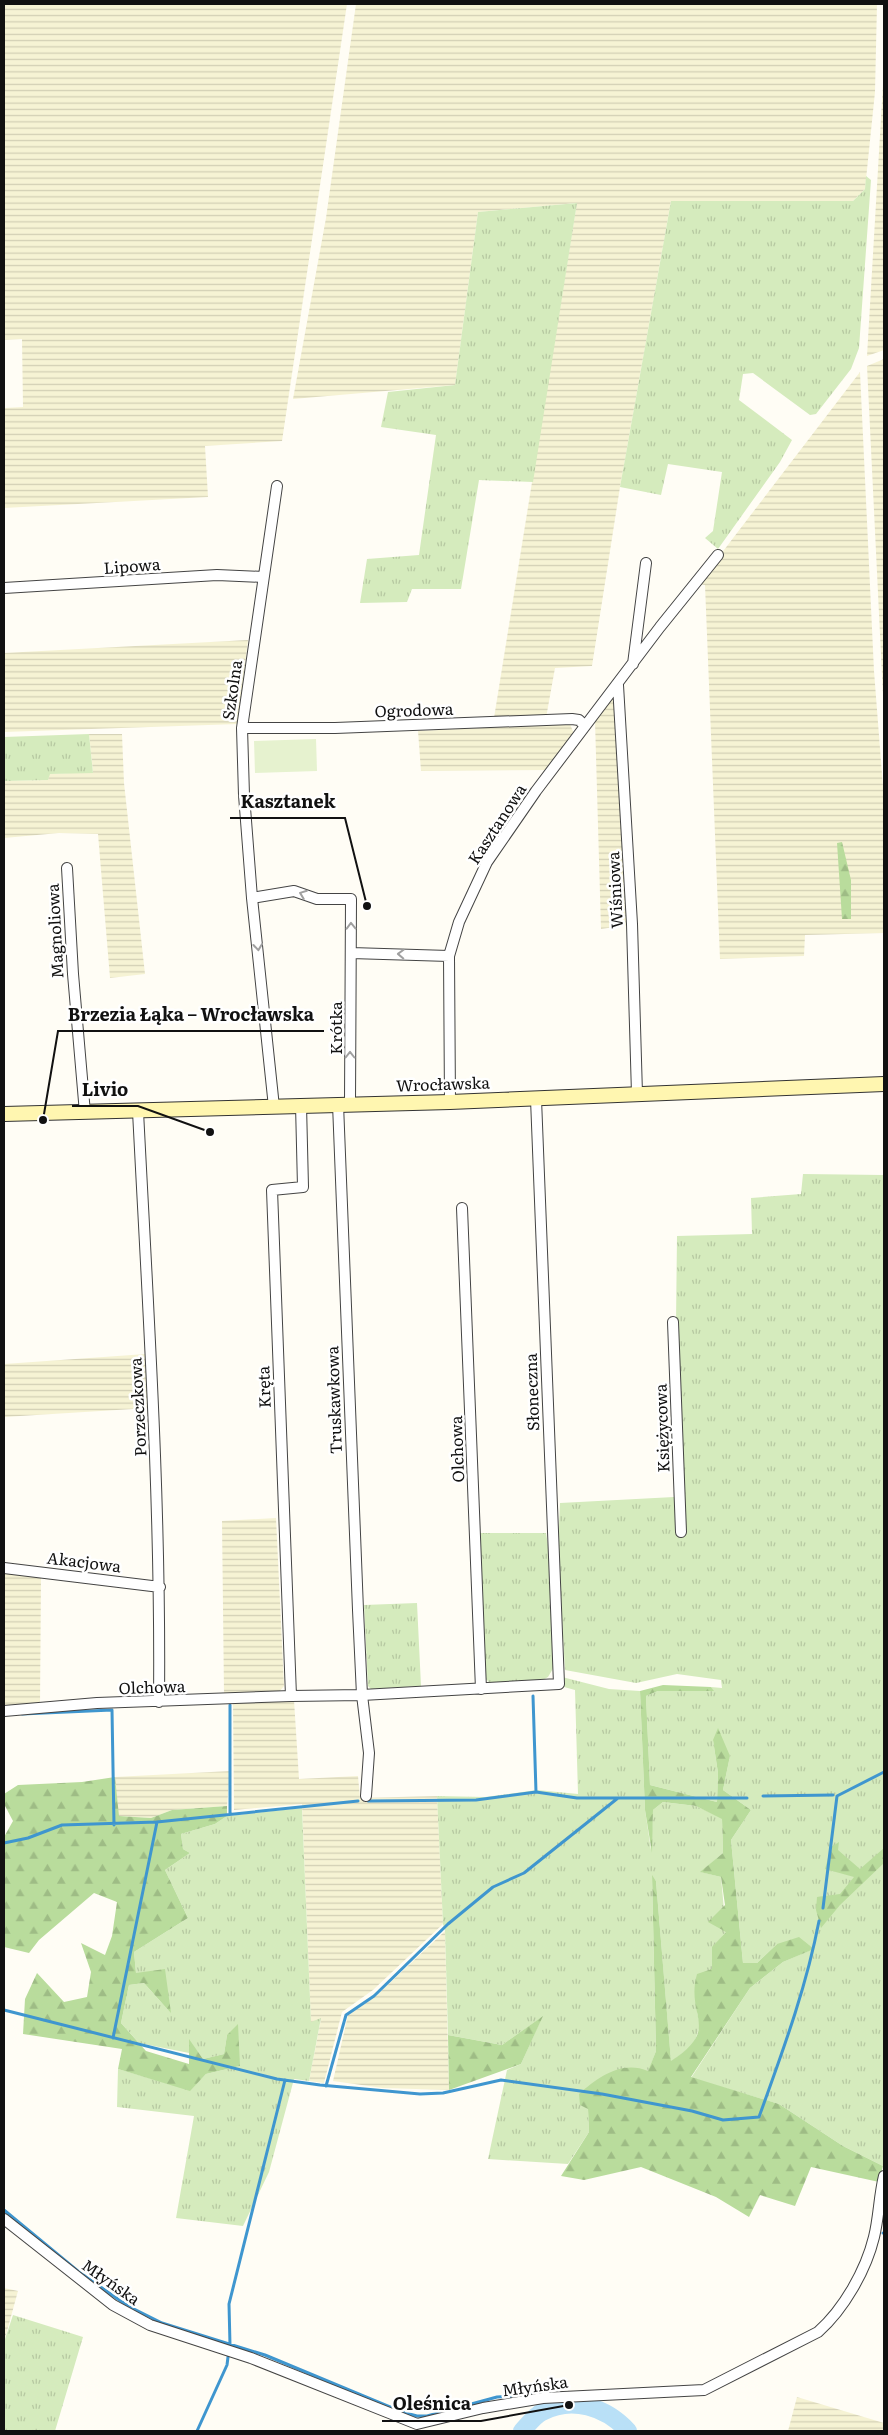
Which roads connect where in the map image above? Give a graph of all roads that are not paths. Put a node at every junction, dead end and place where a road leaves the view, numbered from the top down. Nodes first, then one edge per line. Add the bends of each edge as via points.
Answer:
1 (277, 486) dead end
2 (718, 555) dead end
3 (646, 563) dead end
4 (263, 577) junction
5 (4, 588) edge
6 (632, 665) junction
7 (618, 684) junction
8 (585, 726) junction
9 (242, 728) junction
10 (67, 868) dead end
11 (252, 898) junction
12 (351, 953) junction
13 (449, 956) junction
14 (884, 1084) edge
15 (637, 1094) junction
16 (536, 1098) junction
17 (450, 1102) junction
18 (344, 1104) junction
19 (301, 1105) junction
20 (274, 1107) junction
21 (138, 1111) junction
22 (85, 1113) junction
23 (4, 1114) edge
24 (462, 1208) dead end
25 (673, 1322) dead end
26 (681, 1532) dead end
27 (4, 1568) edge
28 (160, 1587) junction
29 (559, 1684) joint
30 (481, 1689) junction
31 (362, 1695) junction
32 (291, 1696) junction
33 (159, 1702) junction
34 (4, 1711) edge
35 (366, 1796) dead end
36 (884, 2176) edge
37 (4, 2219) edge
38 (879, 2237) edge
39 (431, 2427) edge

1 - 4 street, Szkolna
2 - 6 street, Kasztanowa
3 - 6 street
4 - 5 street, Lipowa via 217,575
4 - 9 street, Szkolna
6 - 7 street, Kasztanowa
7 - 8 street, Kasztanowa
7 - 15 street, Wiśniowa via 632,924
8 - 9 street, Ogrodowa via 572,719 335,728
8 - 13 street, Kasztanowa via 487,862 460,922
9 - 11 street, Szkolna
10 - 22 street, Magnoliowa via 72,974
12 -> 11 street, Krótka via 351,899 317,900 294,891
11 -> 20 street, Szkolna
13 -> 12 street
18 -> 12 street, Krótka
13 - 17 street, Kasztanowa
14 - 15 street, Wrocławska
15 - 16 street, Wrocławska
16 - 17 street, Wrocławska
16 - 29 street, Słoneczna
17 - 18 street, Wrocławska
18 - 19 street, Wrocławska
18 - 31 street, Truskawkowa
19 - 20 street, Wrocławska
19 - 32 street, Kręta via 303,1187 272,1190
20 - 21 street, Wrocławska
21 - 22 street, Wrocławska
21 - 28 street, Porzeczkowa
22 - 23 street, Wrocławska
24 - 30 street, Olchowa
25 - 26 street, Księżycowa
27 - 28 street, Akacjowa
28 - 33 street, Porzeczkowa
29 - 30 street, Olchowa
30 - 31 street, Olchowa
31 - 32 street, Olchowa
31 - 35 street, Truskawkowa via 370,1754
32 - 33 street, Olchowa
33 - 34 street, Olchowa via 97,1703
36 - 38 street, Młyńska
37 - 39 street, Młyńska via 112,2305 150,2325 251,2358 416,2424
38 - 39 street, Młyńska via 830,2321 818,2332 704,2390 543,2398 483,2408

